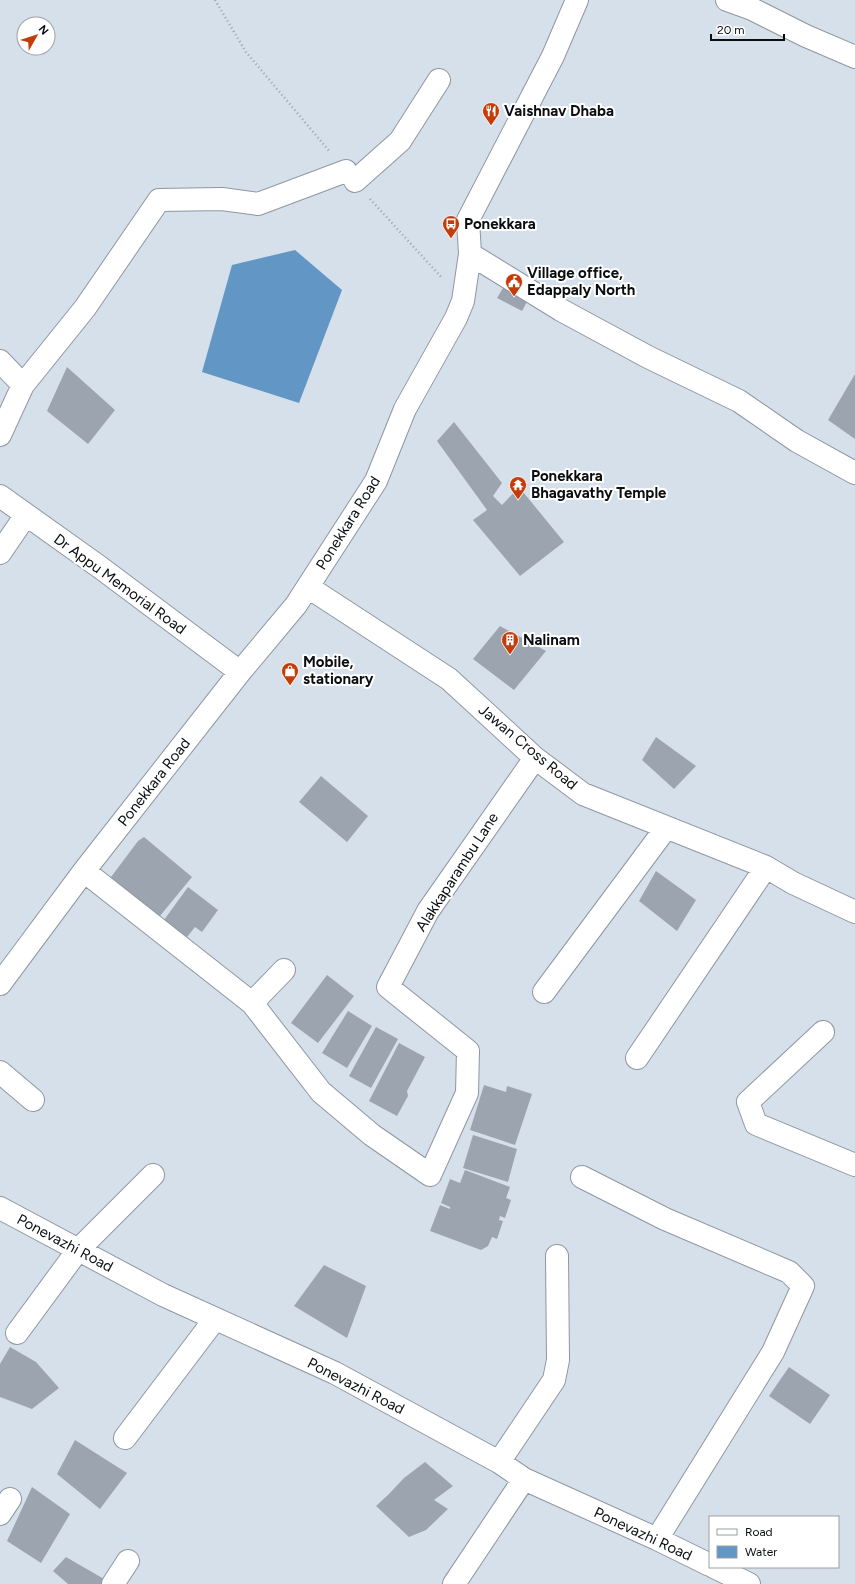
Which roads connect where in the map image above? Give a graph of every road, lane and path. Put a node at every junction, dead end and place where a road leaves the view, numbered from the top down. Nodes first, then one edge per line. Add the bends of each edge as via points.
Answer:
1 (577, 0) edge
2 (727, 0) edge
3 (752, 9) junction
4 (855, 41) edge
5 (855, 57) edge
6 (439, 80) dead end
7 (470, 254) junction
8 (0, 360) edge
9 (24, 385) junction
10 (0, 435) edge
11 (855, 473) edge
12 (0, 496) edge
13 (26, 515) junction
14 (0, 553) edge
15 (308, 587) junction
16 (240, 672) junction
17 (535, 758) junction
18 (666, 828) junction
19 (766, 867) junction
20 (84, 871) junction
21 (855, 912) edge
22 (284, 970) dead end
23 (0, 984) edge
24 (544, 992) dead end
25 (252, 1003) junction
26 (823, 1032) dead end
27 (636, 1058) dead end
28 (0, 1072) edge
29 (33, 1100) dead end
30 (855, 1165) edge
31 (153, 1175) dead end
32 (582, 1177) dead end
33 (0, 1208) edge
34 (78, 1250) junction
35 (557, 1256) dead end
36 (215, 1319) junction
37 (16, 1333) dead end
38 (125, 1438) dead end
39 (499, 1462) junction
40 (524, 1479) junction
41 (657, 1539) junction
42 (128, 1561) dead end
43 (709, 1565) edge
44 (716, 1568) edge
45 (113, 1584) edge
46 (454, 1584) edge
47 (749, 1584) edge

1 - 7 street, Ponekkara Road via 553,56 468,220
2 - 3 street
3 - 4 street via 762,5
3 - 5 street
6 - 9 street via 400,141 350,176 258,204 222,199 159,200 85,308
7 - 11 street via 561,310 648,357 739,401 797,441
7 - 15 street, Ponekkara Road via 463,301 456,318 405,409 376,481
8 - 9 street
9 - 10 street
12 - 13 street, Dr Appu Memorial Road
13 - 14 street
13 - 16 street, Dr Appu Memorial Road
15 - 16 street, Ponekkara Road
15 - 17 street, Jawan Cross Road via 449,679
16 - 20 street, Ponekkara Road
17 - 18 street, Jawan Cross Road via 583,794
17 - 25 street, Alakkaparambu Lane via 428,911 388,987 468,1051 467,1093 430,1175 372,1135 321,1092
18 - 19 street, Jawan Cross Road
18 - 24 street
19 - 21 street, Jawan Cross Road
19 - 27 street
20 - 23 street, Ponekkara Road
20 - 25 street
22 - 25 street
26 - 30 street via 748,1102 756,1124
28 - 29 street
31 - 34 street
32 - 41 street via 665,1219 789,1272 803,1286 773,1352
33 - 34 street, Ponevazhi Road
34 - 36 street, Ponevazhi Road
34 - 37 street
35 - 39 street via 558,1360 554,1380
36 - 38 street
36 - 39 street, Ponevazhi Road via 335,1373
39 - 40 street, Ponevazhi Road
40 - 41 street, Ponevazhi Road
40 - 46 street
41 - 43 street, Ponevazhi Road
42 - 45 street
44 - 47 street

